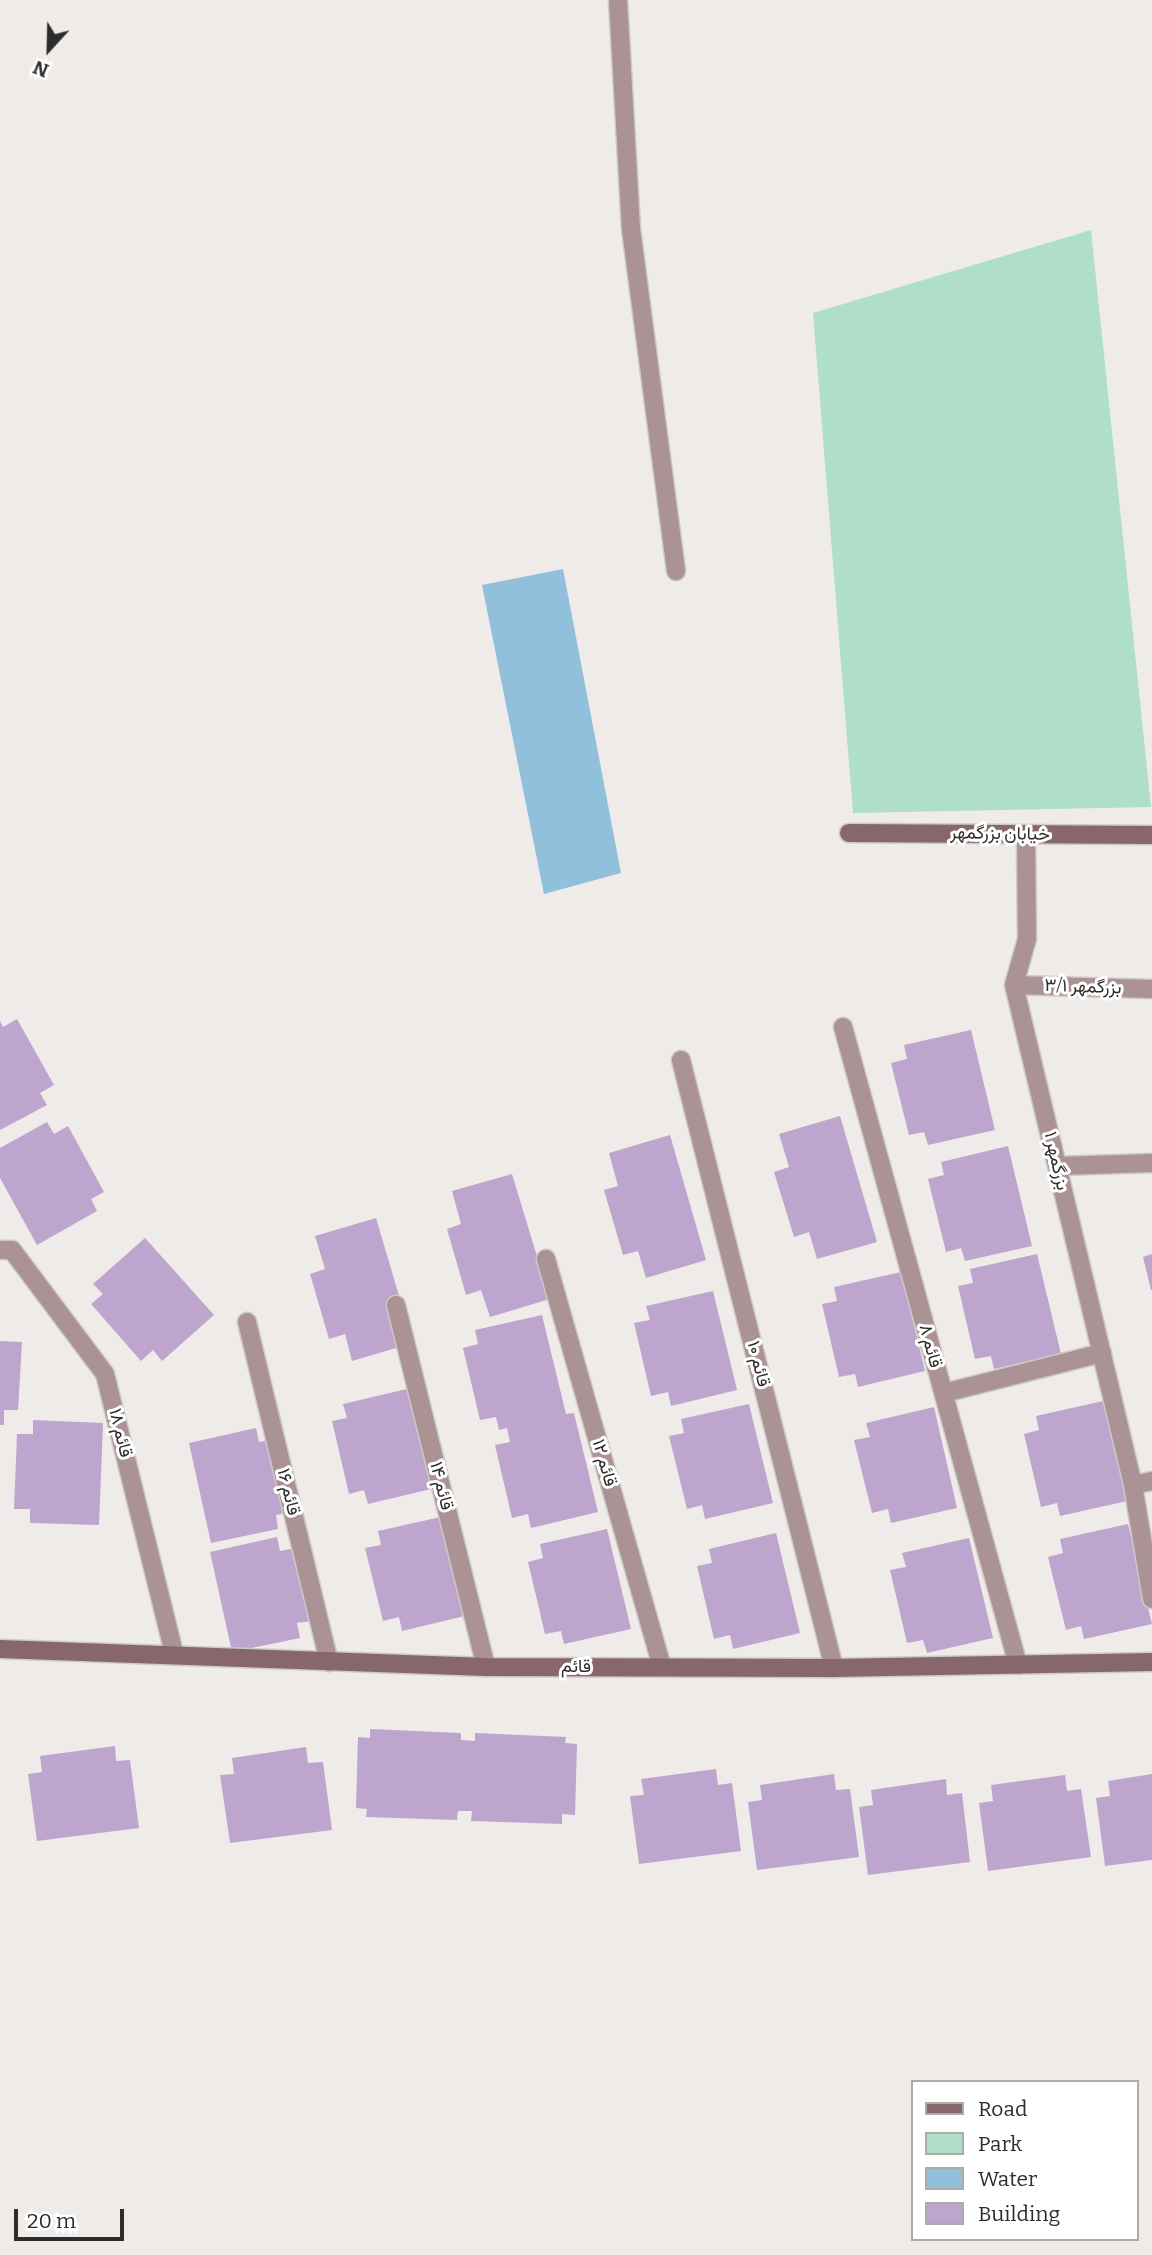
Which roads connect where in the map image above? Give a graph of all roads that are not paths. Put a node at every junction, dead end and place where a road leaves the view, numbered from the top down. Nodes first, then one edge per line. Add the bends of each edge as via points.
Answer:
1 (618, 0) edge
2 (676, 571) dead end
3 (849, 833) dead end
4 (1026, 834) junction
5 (1152, 835) edge
6 (1014, 985) junction
7 (1152, 989) edge
8 (843, 1027) dead end
9 (681, 1060) dead end
10 (1152, 1163) edge
11 (1058, 1166) junction
12 (0, 1250) edge
13 (546, 1259) dead end
14 (396, 1306) dead end
15 (247, 1322) dead end
16 (1102, 1353) junction
17 (944, 1393) junction
18 (1152, 1481) edge
19 (1133, 1485) junction
20 (1152, 1599) edge
21 (0, 1649) edge
22 (174, 1653) junction
23 (328, 1662) junction
24 (1152, 1662) edge
25 (1018, 1665) junction
26 (486, 1667) junction
27 (662, 1667) junction
28 (834, 1668) junction

1 - 2 street via 631,229
3 - 4 street, خیابان بزرگمهر
4 - 5 street, خیابان بزرگمهر
4 - 6 street, بزرگمهر ۱ via 1027,939
6 - 7 street, بزرگمهر ۳/۱
6 - 11 street, بزرگمهر ۱
8 - 17 street, قائم ۸
9 - 28 street, قائم ۱۰
10 - 11 street
11 - 16 street, بزرگمهر ۱
12 - 22 street, قائم ۱۸ via 12,1250 105,1374
13 - 27 street, قائم ۱۲
14 - 26 street, قائم ۱۴
15 - 23 street, قائم ۱۶
16 - 17 street
16 - 19 street, بزرگمهر ۱
17 - 25 street, قائم ۸
18 - 19 street
19 - 20 street, بزرگمهر ۱
21 - 22 street, قائم
22 - 23 street, قائم
23 - 26 street, قائم
24 - 25 street, قائم
25 - 28 street, قائم
26 - 27 street, قائم
27 - 28 street, قائم

